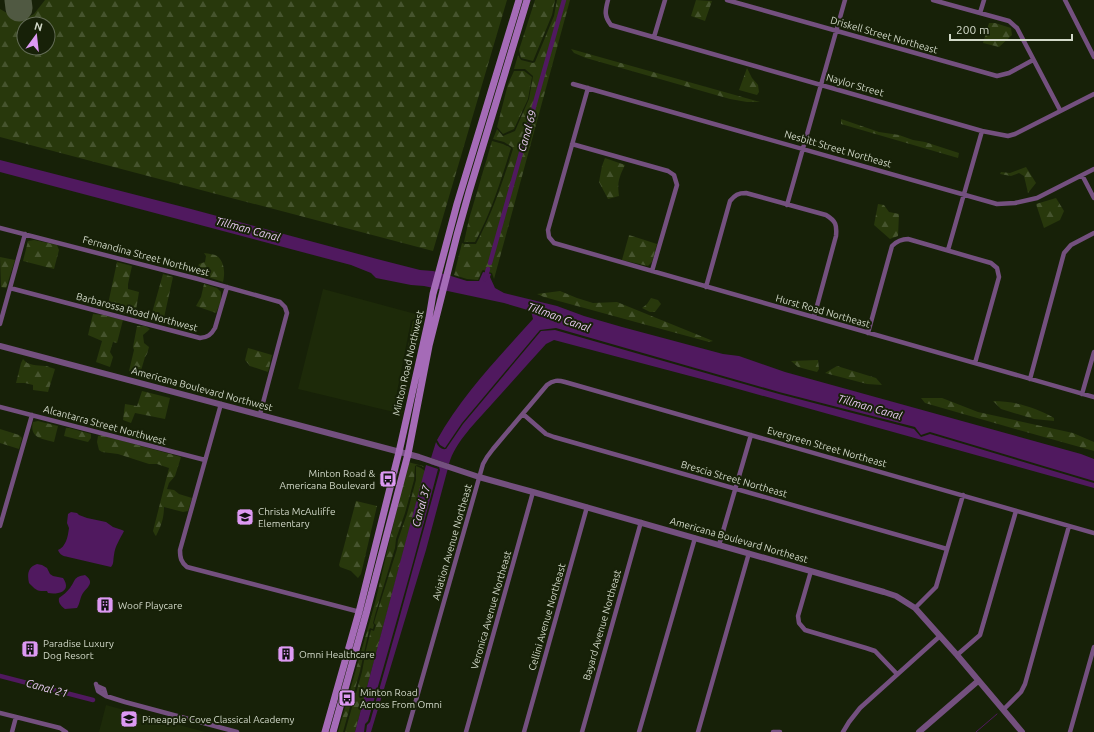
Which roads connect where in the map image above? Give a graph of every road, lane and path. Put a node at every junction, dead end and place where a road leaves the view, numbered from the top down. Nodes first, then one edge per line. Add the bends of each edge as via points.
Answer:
1 (519, 0) edge
2 (527, 0) edge
3 (608, 0) edge
4 (665, 0) edge
5 (727, 0) edge
6 (845, 0) edge
7 (933, 0) edge
8 (984, 0) edge
9 (1065, 0) edge
10 (980, 13) junction
11 (836, 31) junction
12 (654, 38) junction
13 (1094, 57) edge
14 (1033, 60) junction
15 (573, 84) dead end
16 (821, 84) junction
17 (588, 88) junction
18 (1094, 94) edge
19 (1060, 110) junction
20 (982, 131) junction
21 (572, 144) junction
22 (803, 149) junction
23 (1094, 169) edge
24 (1082, 175) junction
25 (964, 195) junction
26 (1094, 198) edge
27 (787, 204) junction
28 (0, 228) edge
29 (1094, 233) edge
30 (25, 234) junction
31 (948, 250) junction
32 (652, 271) junction
33 (227, 287) junction
34 (706, 287) junction
35 (10, 288) junction
36 (814, 317) junction
37 (0, 324) edge
38 (868, 333) junction
39 (0, 346) edge
40 (1094, 352) edge
41 (975, 363) junction
42 (1030, 379) junction
43 (555, 381) joint
44 (1082, 394) junction
45 (1094, 397) edge
46 (221, 404) junction
47 (0, 406) edge
48 (260, 414) junction
49 (523, 414) junction
50 (32, 415) junction
51 (751, 435) junction
52 (399, 452) junction
53 (408, 454) junction
54 (205, 460) junction
55 (479, 477) junction
56 (736, 489) junction
57 (533, 492) junction
58 (963, 496) junction
59 (587, 507) junction
60 (1016, 511) junction
61 (641, 522) junction
62 (0, 526) edge
63 (1069, 526) junction
64 (1094, 533) edge
65 (695, 538) junction
66 (719, 545) junction
67 (947, 549) junction
68 (749, 553) junction
69 (811, 571) junction
70 (915, 608) junction
71 (363, 613) junction
72 (940, 636) junction
73 (1094, 647) edge
74 (957, 655) junction
75 (897, 674) junction
76 (978, 681) junction
77 (96, 685) dead end
78 (1002, 710) junction
79 (0, 712) edge
80 (16, 717) junction
81 (12, 732) edge
82 (66, 732) edge
83 (237, 732) edge
84 (325, 732) edge
85 (334, 732) edge
86 (408, 732) edge
87 (466, 732) edge
88 (524, 732) edge
89 (582, 732) edge
90 (640, 732) edge
91 (698, 732) edge
92 (773, 732) edge
93 (780, 732) edge
94 (843, 732) edge
95 (919, 732) edge
96 (1022, 732) edge
97 (1070, 732) edge

1 - 52 main road, Minton Road Northwest via 457,204 433,294
2 - 53 main road, Minton Road Northwest via 449,266 429,346
3 - 12 street, Naylor Street via 605,8 611,25
4 - 12 street
5 - 11 street, Driskell Street Northeast
6 - 11 street
7 - 10 street
8 - 10 street
9 - 13 street
10 - 14 street via 1009,21 1017,28
11 - 14 street, Driskell Street Northeast via 997,76 1009,73
11 - 16 street
12 - 16 street, Naylor Street
14 - 19 street
15 - 17 street, Nesbitt Street Northeast
16 - 20 street, Naylor Street
16 - 22 street
17 - 21 street
17 - 22 street, Nesbitt Street Northeast
18 - 19 street, Naylor Street
19 - 20 street, Naylor Street via 1016,134 1008,136
20 - 25 street
21 - 32 street, Hurst Road Northeast via 548,230 549,237 560,245
21 - 32 street via 668,171 674,175 677,185
22 - 25 street, Nesbitt Street Northeast
22 - 27 street
23 - 24 street, Nesbitt Street Northeast
24 - 25 street, Nesbitt Street Northeast via 1038,198 1015,203 997,204
24 - 26 street
25 - 31 street
27 - 34 street via 746,193 735,195 730,201
27 - 36 street via 826,215 836,226 836,236
28 - 30 street, Fernandina Street Northwest
29 - 42 street via 1071,245 1064,254
30 - 33 street, Fernandina Street Northwest
30 - 35 street
31 - 38 street via 908,239 902,239 892,246
31 - 41 street via 991,263 999,277
32 - 34 street, Hurst Road Northeast
33 - 35 street, Barbarossa Road Northwest via 216,328 212,334 200,338
33 - 48 street, Fernandina Street Northwest via 274,299 285,307 287,314
34 - 36 street, Hurst Road Northeast
35 - 37 street
36 - 38 street, Hurst Road Northeast
38 - 41 street, Hurst Road Northeast
39 - 46 street, Americana Boulevard Northwest
40 - 44 street
41 - 42 street, Hurst Road Northeast
42 - 44 street, Hurst Road Northeast
43 - 49 street, Aviation Avenue Northeast via 547,385
43 - 51 street, Evergreen Street Northeast
44 - 45 street, Hurst Road Northeast
46 - 48 street, Americana Boulevard Northwest
46 - 54 street
47 - 50 street, Alcantarra Street Northwest
48 - 52 street, Americana Boulevard Northwest
49 - 55 street, Aviation Avenue Northeast via 487,457
49 - 56 street, Brescia Street Northeast via 549,436
50 - 54 street, Alcantarra Street Northwest
50 - 62 street
51 - 56 street
51 - 58 street, Evergreen Street Northeast
52 - 53 street, Americana Boulevard Northeast
52 - 71 main road, Minton Road Northwest
53 - 55 street, Americana Boulevard Northeast
53 - 71 main road, Minton Road Northwest
54 - 71 street via 180,550 182,562 187,567
55 - 57 street, Americana Boulevard Northeast
55 - 86 street, Aviation Avenue Northeast
56 - 66 street
56 - 67 street, Brescia Street Northeast
57 - 59 street, Americana Boulevard Northeast
57 - 87 street, Veronica Avenue Northeast
58 - 60 street, Evergreen Street Northeast
58 - 67 street
59 - 61 street, Americana Boulevard Northeast
59 - 88 street, Cellini Avenue Northeast
60 - 63 street, Evergreen Street Northeast
60 - 74 street via 980,635
61 - 65 street, Americana Boulevard Northeast
61 - 89 street, Bayard Avenue Northeast
63 - 64 street, Evergreen Street Northeast
63 - 78 street via 1025,684 1021,692
65 - 66 street, Americana Boulevard Northeast
65 - 90 street
66 - 68 street, Americana Boulevard Northeast
67 - 70 street via 936,587
68 - 69 street, Americana Boulevard Northeast
68 - 91 street
69 - 70 street, Americana Boulevard Northeast via 884,591
69 - 75 street via 798,616 799,623 805,630 874,651
70 - 72 street, Americana Boulevard Northeast
71 - 84 main road, Minton Road Northwest
71 - 85 main road, Minton Road Northwest
72 - 74 street, Americana Boulevard Northeast
72 - 75 street
73 - 97 street
74 - 76 street, Americana Boulevard Northeast
75 - 94 street via 860,708
76 - 78 street, Americana Boulevard Northeast
76 - 95 street
77 - 83 street via 104,689 106,696
78 - 96 street, Americana Boulevard Northeast
79 - 80 street
80 - 81 street
80 - 82 street via 60,728
92 - 93 street

